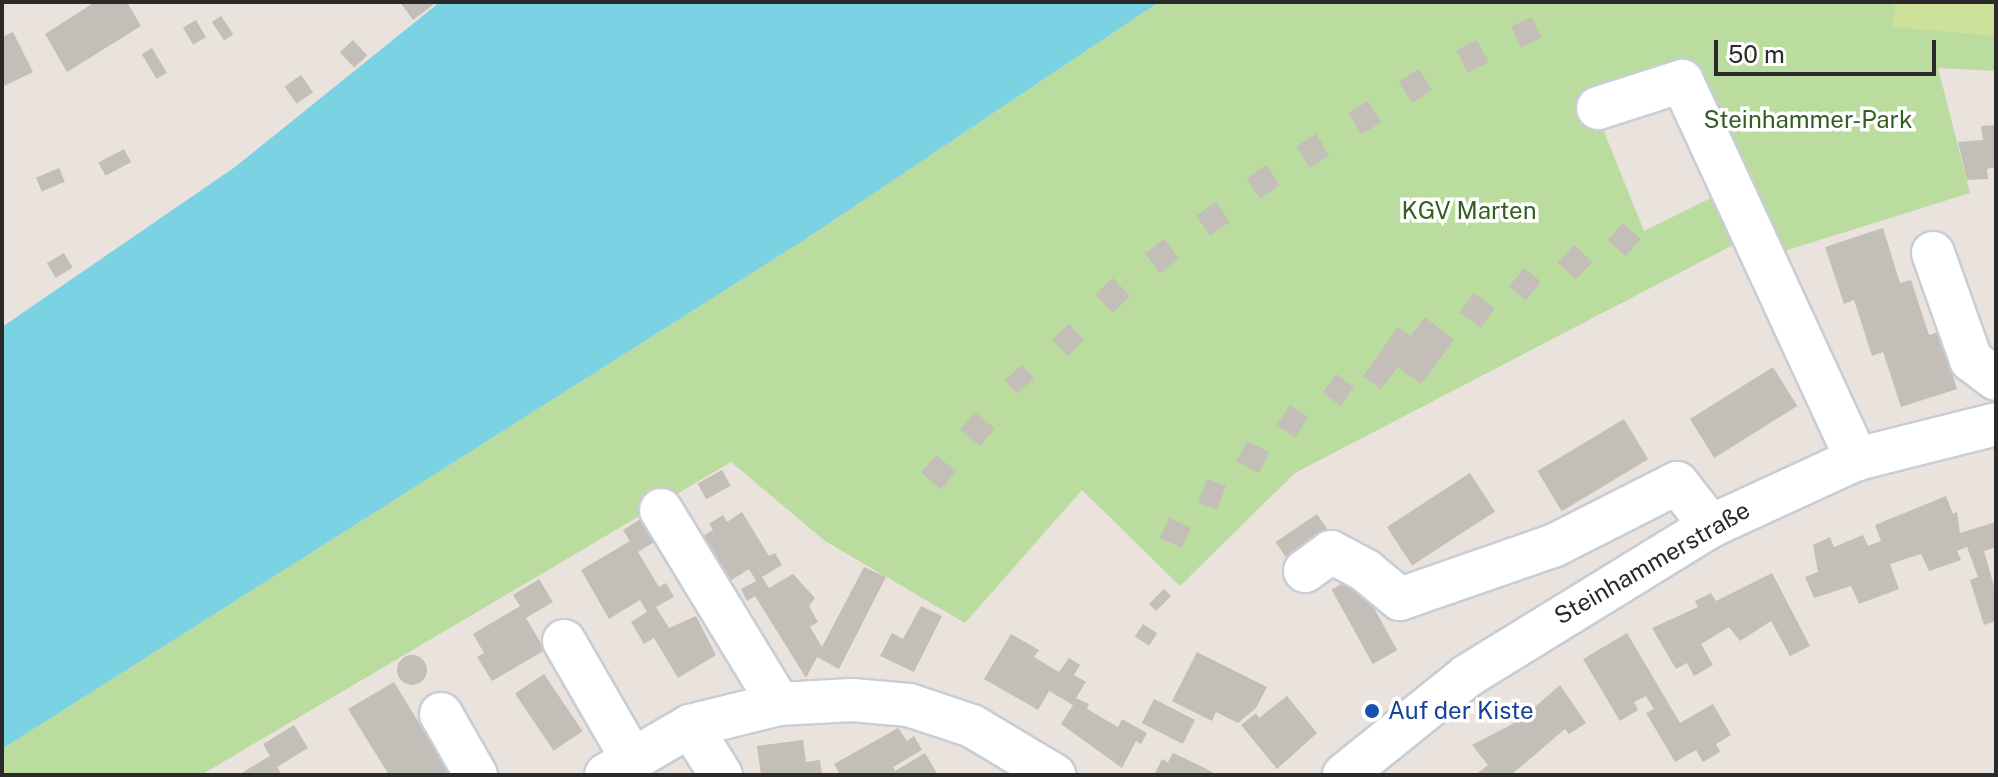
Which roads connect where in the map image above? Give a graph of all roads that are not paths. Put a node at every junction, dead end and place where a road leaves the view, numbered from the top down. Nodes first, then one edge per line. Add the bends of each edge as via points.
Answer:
1 (1598, 108) dead end
2 (1933, 253) dead end
3 (1996, 379) edge
4 (1996, 424) edge
5 (1857, 459) junction
6 (661, 510) dead end
7 (1711, 526) junction
8 (1305, 571) dead end
9 (564, 641) dead end
10 (779, 704) junction
11 (441, 714) dead end
12 (690, 726) junction
13 (619, 767) edge
14 (476, 775) edge
15 (721, 775) edge
16 (1054, 775) edge
17 (1344, 775) edge

1 - 5 street via 1682,81
2 - 3 street via 1971,360
4 - 5 street, Steinhammerstraße
5 - 7 street, Steinhammerstraße
6 - 10 street
7 - 8 street via 1677,483 1405,614 1331,552
7 - 17 street, Steinhammerstraße via 1478,669
9 - 13 street
10 - 12 street
10 - 16 street via 852,700 909,705 972,726
11 - 14 street
12 - 13 street
12 - 15 street

